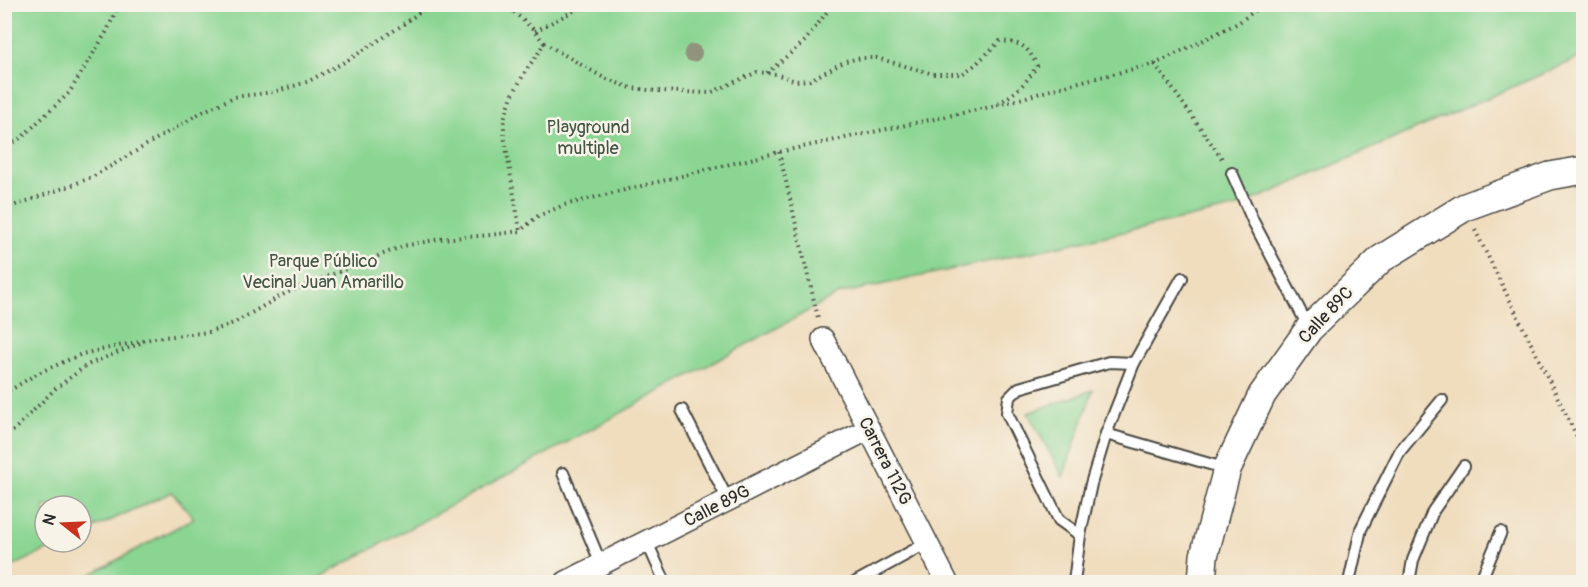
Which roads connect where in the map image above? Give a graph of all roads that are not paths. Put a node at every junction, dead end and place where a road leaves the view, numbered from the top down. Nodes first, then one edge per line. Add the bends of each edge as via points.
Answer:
1 (1584, 171) edge
2 (1232, 173) road end
3 (1182, 278) dead end
4 (1309, 329) junction
5 (823, 339) road end
6 (1134, 363) junction
7 (1442, 400) dead end
8 (682, 410) dead end
9 (869, 429) junction
10 (1106, 434) junction
11 (1464, 466) dead end
12 (1227, 469) junction
13 (563, 473) dead end
14 (728, 500) junction
15 (1501, 532) dead end
16 (1080, 535) junction
17 (646, 542) junction
18 (927, 543) junction
19 (602, 564) junction
20 (566, 582) edge
21 (665, 582) edge
22 (855, 582) edge
23 (947, 582) edge
24 (1074, 582) edge
25 (1202, 582) edge
26 (1349, 582) edge
27 (1409, 582) edge
28 (1480, 582) edge

1 - 4 street, Calle 89C via 1550,176 1465,207 1381,259
2 - 4 lane
3 - 6 lane
4 - 12 street, Calle 89C via 1262,395
5 - 9 street, Carrera 112G
6 - 10 lane
6 - 16 lane via 1109,362 1019,388 1009,398 1007,413 1059,520
7 - 26 lane via 1400,451 1361,529
8 - 14 lane
9 - 14 street, Calle 89G
9 - 18 street, Carrera 112G
10 - 12 lane
10 - 16 lane
11 - 27 lane via 1433,511 1413,560
12 - 25 street, Calle 89C via 1204,556
13 - 19 lane
14 - 17 street, Calle 89G
15 - 28 lane
16 - 24 lane
17 - 19 street, Calle 89G
17 - 21 lane
18 - 22 lane
18 - 23 street, Carrera 112G
19 - 20 street, Calle 89G

